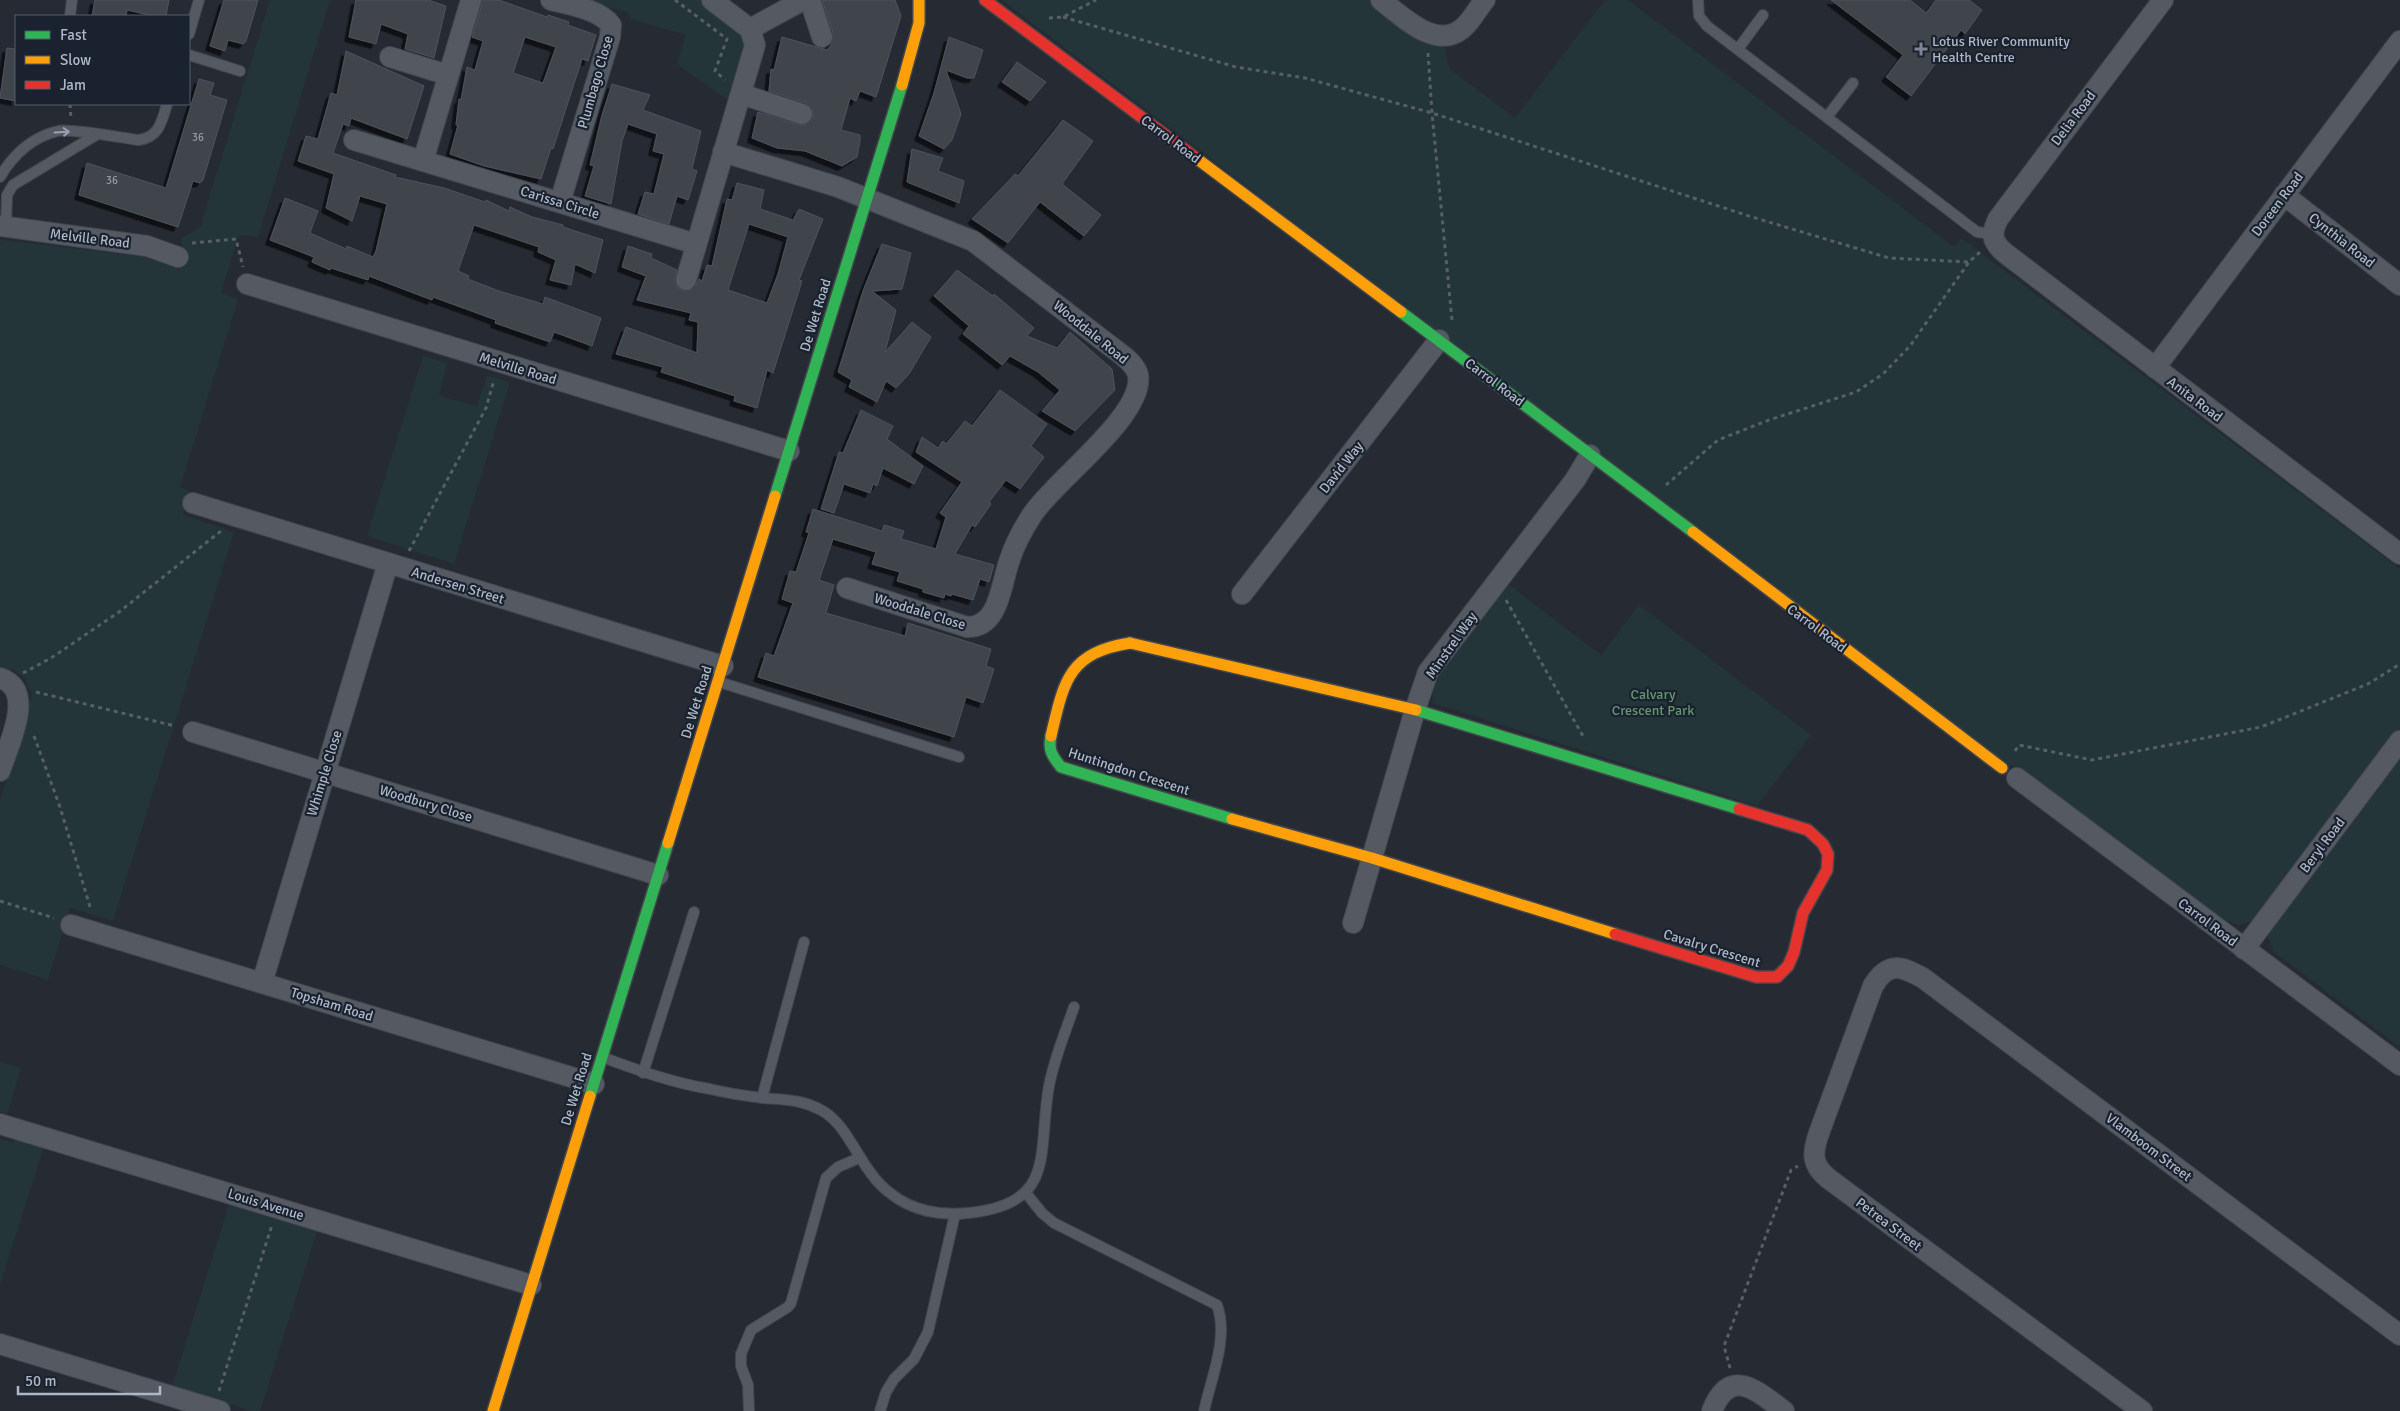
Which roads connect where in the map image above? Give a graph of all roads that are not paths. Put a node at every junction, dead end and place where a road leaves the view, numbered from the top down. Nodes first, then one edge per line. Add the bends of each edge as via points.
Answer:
1 (72, 0) edge
2 (199, 0) edge
3 (471, 0) edge
4 (551, 0) edge
5 (712, 0) edge
6 (803, 0) edge
7 (810, 0) edge
8 (919, 0) edge
9 (985, 0) edge
10 (1381, 0) edge
11 (1485, 0) edge
12 (1698, 0) edge
13 (2162, 0) edge
14 (70, 15) edge
15 (1763, 15) dead end
16 (750, 29) junction
17 (190, 31) edge
18 (822, 37) dead end
19 (2400, 42) edge
20 (1738, 49) junction
21 (190, 56) edge
22 (390, 57) dead end
23 (240, 71) dead end
24 (448, 75) junction
25 (1853, 83) dead end
26 (741, 94) junction
27 (167, 105) edge
28 (802, 114) dead end
29 (1827, 117) junction
30 (96, 135) junction
31 (354, 140) dead end
32 (723, 152) junction
33 (423, 161) junction
34 (0, 178) edge
35 (2284, 195) junction
36 (867, 198) junction
37 (560, 202) junction
38 (3, 227) edge
39 (1993, 237) junction
40 (696, 244) junction
41 (178, 256) road end
42 (686, 280) dead end
43 (247, 284) road end
44 (2400, 285) edge
45 (1439, 340) junction
46 (2155, 368) junction
47 (789, 451) junction
48 (1590, 455) junction
49 (193, 503) dead end
50 (2400, 554) edge
51 (1009, 560) joint
52 (396, 566) junction
53 (847, 588) dead end
54 (1242, 594) dead end
55 (720, 674) junction
56 (13, 692) edge
57 (1415, 710) junction
58 (192, 732) road end
59 (2400, 740) edge
60 (959, 757) dead end
61 (0, 771) edge
62 (324, 772) junction
63 (2010, 773) joint
64 (1372, 858) junction
65 (658, 875) junction
66 (694, 912) dead end
67 (1352, 922) dead end
68 (71, 925) road end
69 (804, 942) dead end
70 (2244, 949) junction
71 (1894, 967) joint
72 (262, 983) junction
73 (1074, 1007) dead end
74 (601, 1057) junction
75 (2400, 1065) edge
76 (643, 1072) junction
77 (594, 1084) junction
78 (762, 1098) junction
79 (0, 1124) edge
80 (858, 1158) junction
81 (1026, 1194) junction
82 (955, 1214) junction
83 (531, 1286) junction
84 (2400, 1335) edge
85 (0, 1344) edge
86 (217, 1410) edge
87 (492, 1411) edge
88 (749, 1411) edge
89 (880, 1411) edge
90 (1204, 1411) edge
91 (1712, 1411) edge
92 (1784, 1411) edge
93 (2142, 1411) edge

1 - 14 lane
2 - 17 lane
3 - 24 street
4 - 37 street, Plumbago Close via 597,14 611,25
5 - 16 street
6 - 16 street
7 - 18 street
8 - 36 street, De Wet Road via 915,41
9 - 45 street, Carrol Road
10 - 11 street via 1428,34 1446,36 1465,26
12 - 20 lane via 1699,16 1707,26
13 - 39 street, Delia Road via 1998,219
15 - 20 lane
16 - 26 street via 755,45
19 - 35 street, Doreen Road
20 - 29 lane
21 - 23 lane
22 - 24 street
24 - 33 street
25 - 29 lane
26 - 28 street
26 - 32 street
27 - 30 lane via 160,125 151,137 138,140
29 - 39 lane via 1977,232
34 -> 30 lane via 13,158 30,143 59,130
30 - 38 lane via 13,185 7,195
31 - 33 street, Carissa Circle
32 - 36 street
32 - 40 street
33 - 37 street, Carissa Circle
35 - 44 street, Cynthia Road
35 - 46 street, Doreen Road
36 - 47 street, De Wet Road
36 - 51 street, Wooddale Road via 960,235 986,249 1119,352 1137,373 1138,384 1127,410 1092,452 1035,510
37 - 40 street, Carissa Circle
38 - 41 street, Melville Road via 147,246
39 - 46 street, Anita Road via 2005,253
40 - 42 street
43 - 47 street, Melville Road
45 - 48 street, Carrol Road
45 - 54 street, David Way
46 - 50 street, Anita Road
47 - 55 street, De Wet Road
48 - 57 street, Minstrel Way via 1428,672
48 - 63 street, Carrol Road
49 - 52 street, Andersen Street
51 - 53 street, Wooddale Close via 993,612 985,622 974,627 952,623
52 - 55 street, Andersen Street
52 - 62 street, Whimple Close
55 - 60 lane
55 - 65 street, De Wet Road
56 - 61 street
57 - 64 street, Minstrel Way
57 - 64 street, Huntingdon Crescent via 1130,643 1108,648 1078,663 1069,675 1049,746 1050,755 1061,767
57 - 64 street, Cavalry Crescent via 1808,830 1828,854 1824,876 1803,913 1791,962 1778,977 1767,979
58 - 62 street, Woodbury Close
59 - 70 street, Beryl Road
62 - 65 street, Woodbury Close
62 - 72 street, Whimple Close
63 - 70 street, Carrol Road
64 - 67 street, Minstrel Way
65 - 74 street, De Wet Road
66 - 76 lane
68 - 72 street, Topsham Road
69 - 78 lane
70 - 75 street, Carrol Road
71 - 84 street, Vlamboom Street via 1923,978
71 - 93 street, Petrea Street via 1878,978 1873,986 1812,1157 1821,1172
72 - 77 street, Topsham Road
73 - 81 lane via 1052,1069 1039,1165
74 - 76 lane
74 - 77 street, De Wet Road
76 - 78 lane via 708,1089
77 - 83 street, De Wet Road
78 - 80 lane via 793,1099 822,1110 837,1122
79 - 83 street, Louis Avenue
80 - 82 lane via 876,1181 907,1205
80 - 88 lane via 838,1167 826,1178 791,1303 759,1324 748,1336 740,1357 748,1385
81 - 82 lane via 1008,1205
81 - 90 lane via 1054,1223 1218,1305 1222,1327 1220,1348
82 - 89 lane via 928,1332 914,1358 886,1392
83 - 87 street, De Wet Road
85 - 86 street
91 - 92 street via 1723,1392 1735,1385 1749,1386

